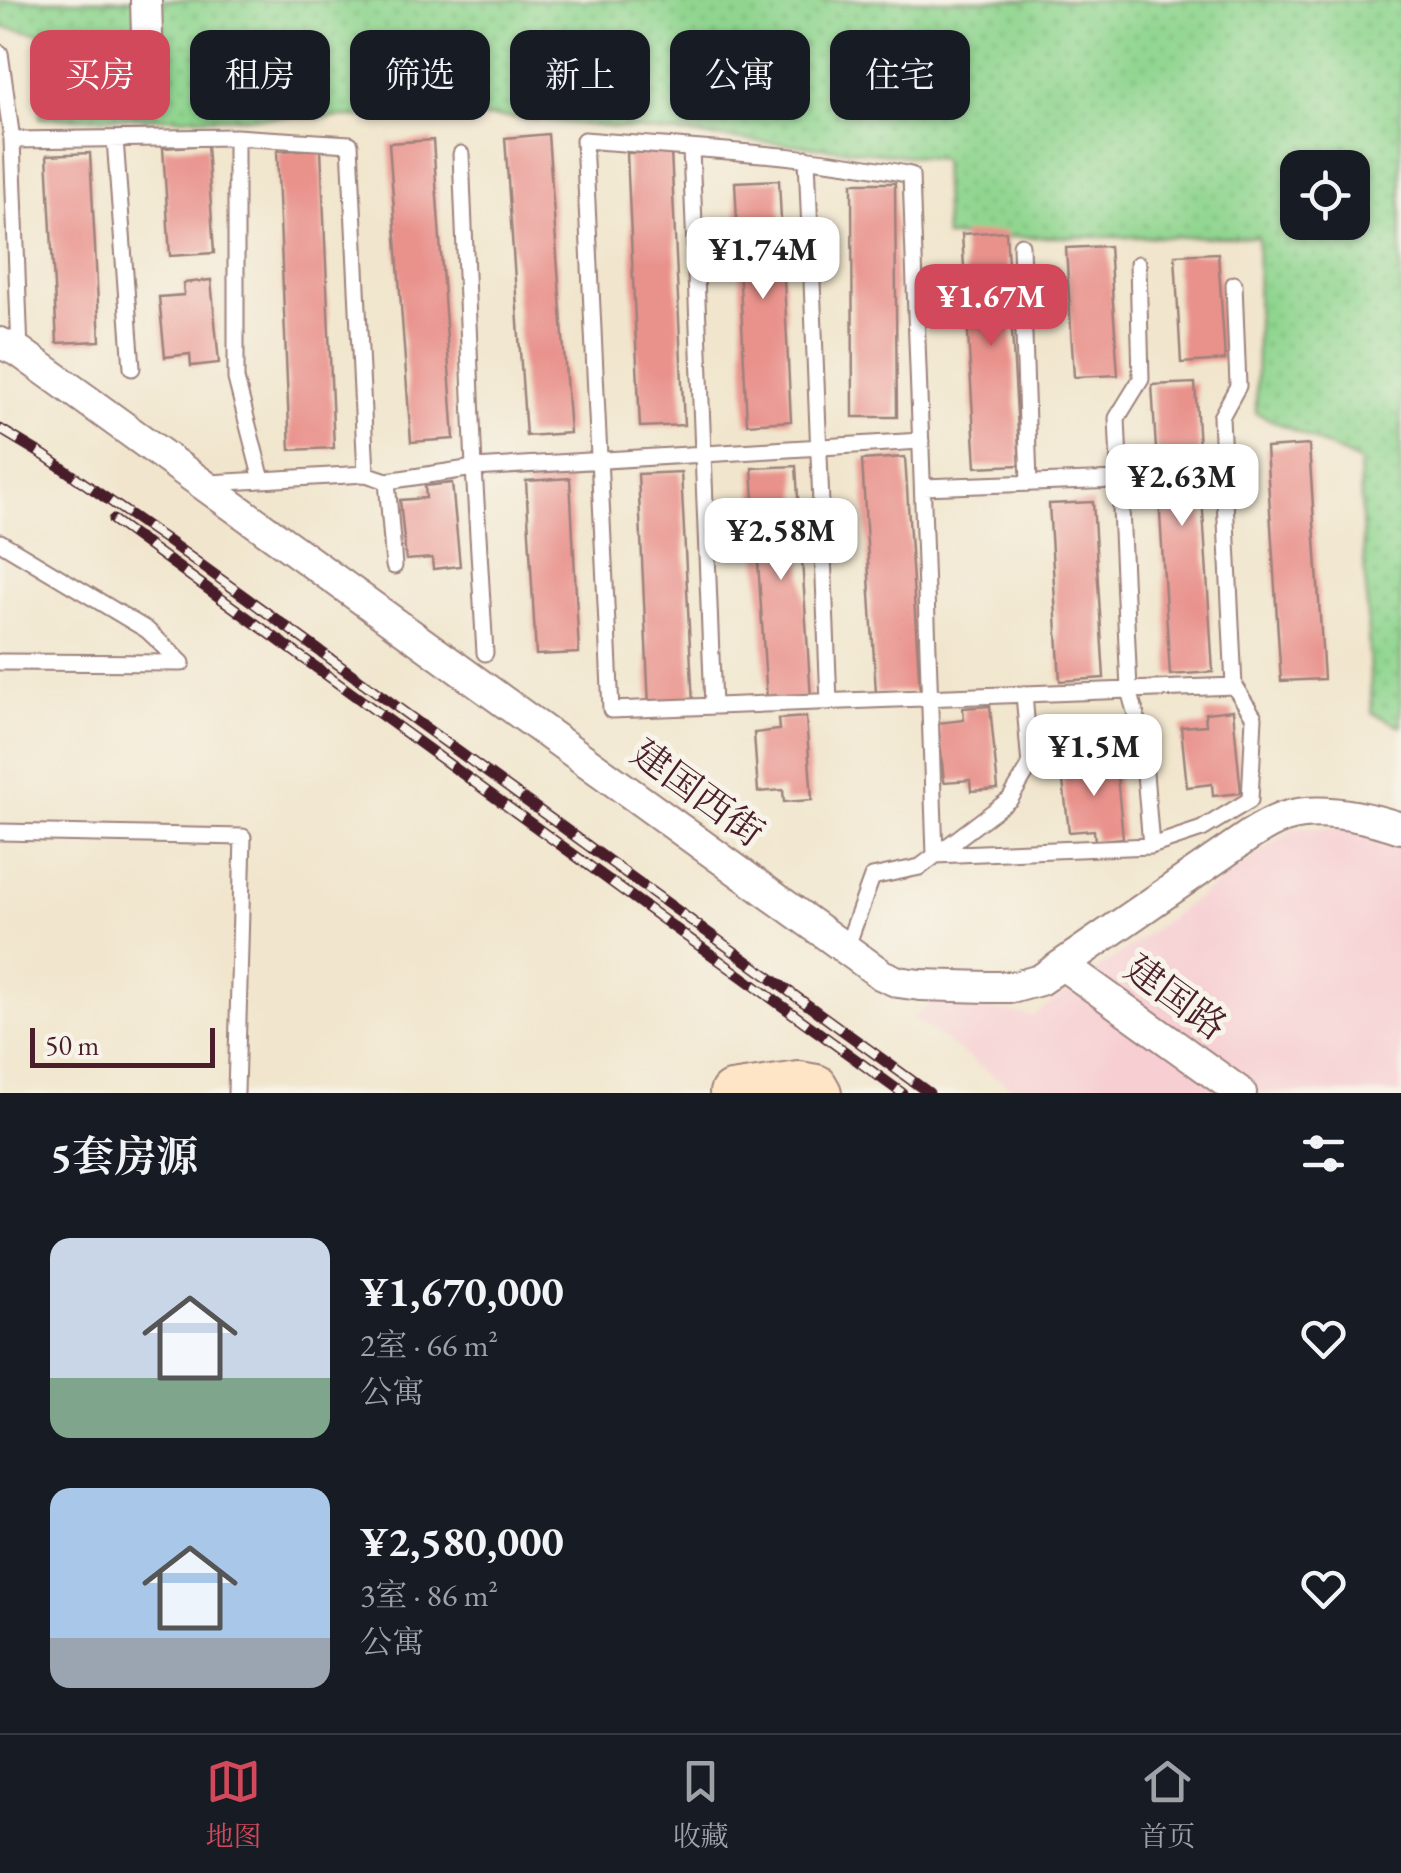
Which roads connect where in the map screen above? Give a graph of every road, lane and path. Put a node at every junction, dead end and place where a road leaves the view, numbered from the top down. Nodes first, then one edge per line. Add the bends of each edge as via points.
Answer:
1 (146, 0) edge
2 (147, 30) edge
3 (0, 52) edge
4 (236, 136) junction
5 (115, 139) junction
6 (12, 140) junction
7 (692, 149) junction
8 (461, 154) dead end
9 (807, 158) junction
10 (1021, 244) dead end
11 (1138, 264) dead end
12 (1234, 284) dead end
13 (10, 347) edge
14 (132, 368) dead end
15 (921, 441) junction
16 (819, 448) junction
17 (704, 454) junction
18 (600, 460) junction
19 (474, 468) junction
20 (366, 474) junction
21 (262, 480) junction
22 (1119, 480) junction
23 (388, 481) junction
24 (1029, 483) junction
25 (200, 484) junction
26 (922, 487) junction
27 (0, 542) edge
28 (394, 566) dead end
29 (485, 653) dead end
30 (0, 662) edge
31 (1234, 686) junction
32 (1129, 690) junction
33 (1024, 694) junction
34 (929, 698) junction
35 (829, 702) junction
36 (714, 706) junction
37 (1401, 828) edge
38 (0, 832) edge
39 (1152, 846) junction
40 (934, 856) junction
41 (846, 949) junction
42 (1064, 966) junction
43 (236, 1093) edge
44 (731, 1093) edge
45 (820, 1093) edge
46 (1241, 1093) edge

1 - 2 street
3 - 6 lane
4 - 5 lane
4 - 20 lane via 350,144
4 - 21 lane via 236,379
5 - 6 lane
5 - 14 lane
6 - 13 lane
7 - 9 lane
7 - 17 lane
7 - 18 lane via 584,140
8 - 19 lane
9 - 15 lane via 910,174
9 - 16 lane
10 - 24 lane
11 - 22 lane via 1141,380 1116,418
12 - 31 lane via 1238,386 1221,418
13 - 25 street, 建国西街
15 - 16 lane
15 - 26 lane
16 - 17 lane
16 - 35 lane
17 - 18 lane
17 - 36 lane
18 - 19 lane
18 - 36 lane via 611,710
19 - 23 lane
19 - 29 lane
20 - 21 lane
20 - 23 lane
21 - 25 lane
22 - 24 lane
22 - 32 lane
23 - 28 lane
24 - 26 lane
25 - 41 street, 建国西街
26 - 34 lane
27 - 30 lane via 147,630 182,663
31 - 32 lane
31 - 39 lane via 1254,717 1250,800 1202,830
32 - 33 lane
32 - 39 lane via 1142,737
33 - 34 lane
33 - 40 lane via 1030,766 1010,799
34 - 35 lane
34 - 40 lane
35 - 36 lane
37 - 42 street, 建国西街 via 1320,813 1278,820
38 - 43 lane via 244,836
39 - 40 lane
40 - 41 lane via 920,868 872,877
41 - 42 street, 建国西街 via 882,975 920,985 1015,987
42 - 46 street, 建国路
44 - 45 street via 799,1083

